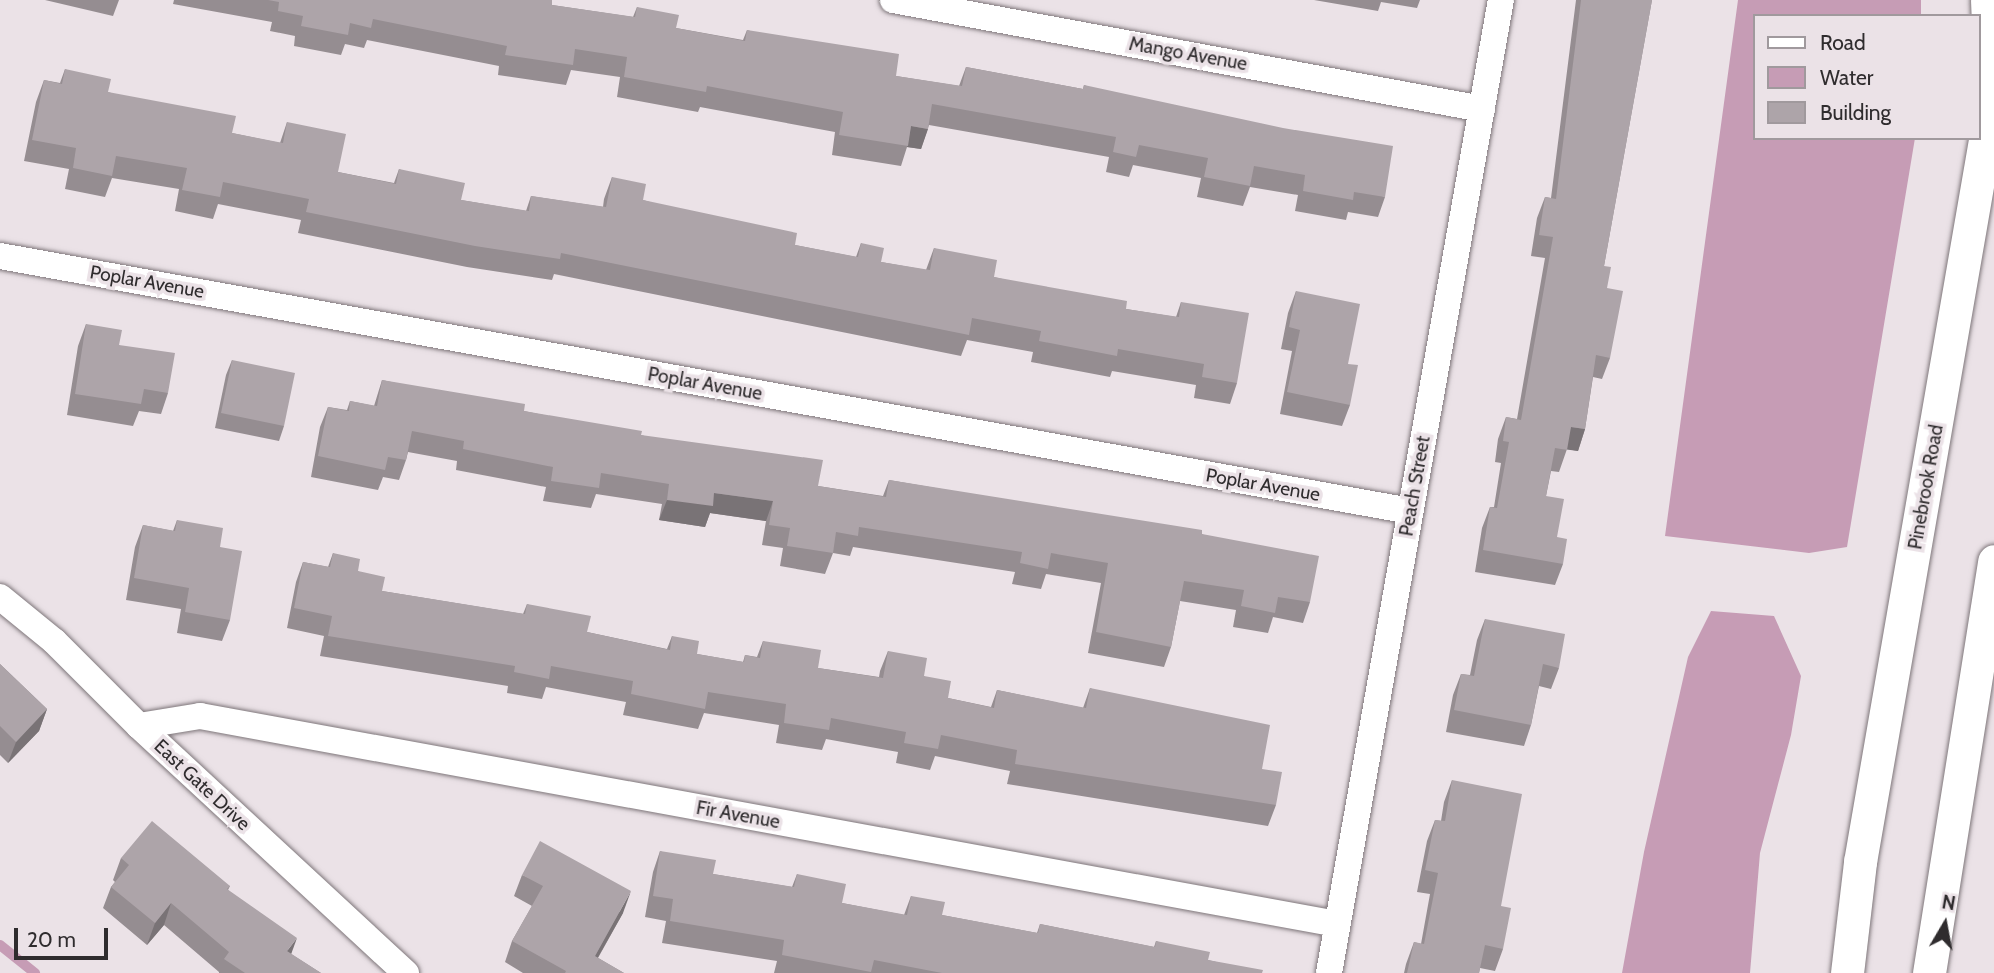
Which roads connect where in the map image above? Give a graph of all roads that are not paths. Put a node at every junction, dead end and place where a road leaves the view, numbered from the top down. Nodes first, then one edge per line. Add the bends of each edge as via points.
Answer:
1 (893, 0) edge
2 (1501, 0) edge
3 (1987, 0) edge
4 (1482, 109) junction
5 (0, 256) edge
6 (1410, 511) junction
7 (1994, 561) edge
8 (0, 597) edge
9 (139, 726) junction
10 (1337, 924) junction
11 (406, 973) edge
12 (1329, 973) edge
13 (1847, 973) edge
14 (1929, 973) edge

1 - 4 street, Mango Avenue
2 - 4 street, Peach Street
3 - 13 street, Pinebrook Road via 1990,74 1985,140 1860,862
4 - 6 street, Peach Street
5 - 6 street, Poplar Avenue
6 - 10 street, Peach Street
7 - 14 street
8 - 9 street, East Gate Drive via 54,640
9 - 10 street, Fir Avenue via 200,716
9 - 11 street, East Gate Drive
10 - 12 street, Peach Street

